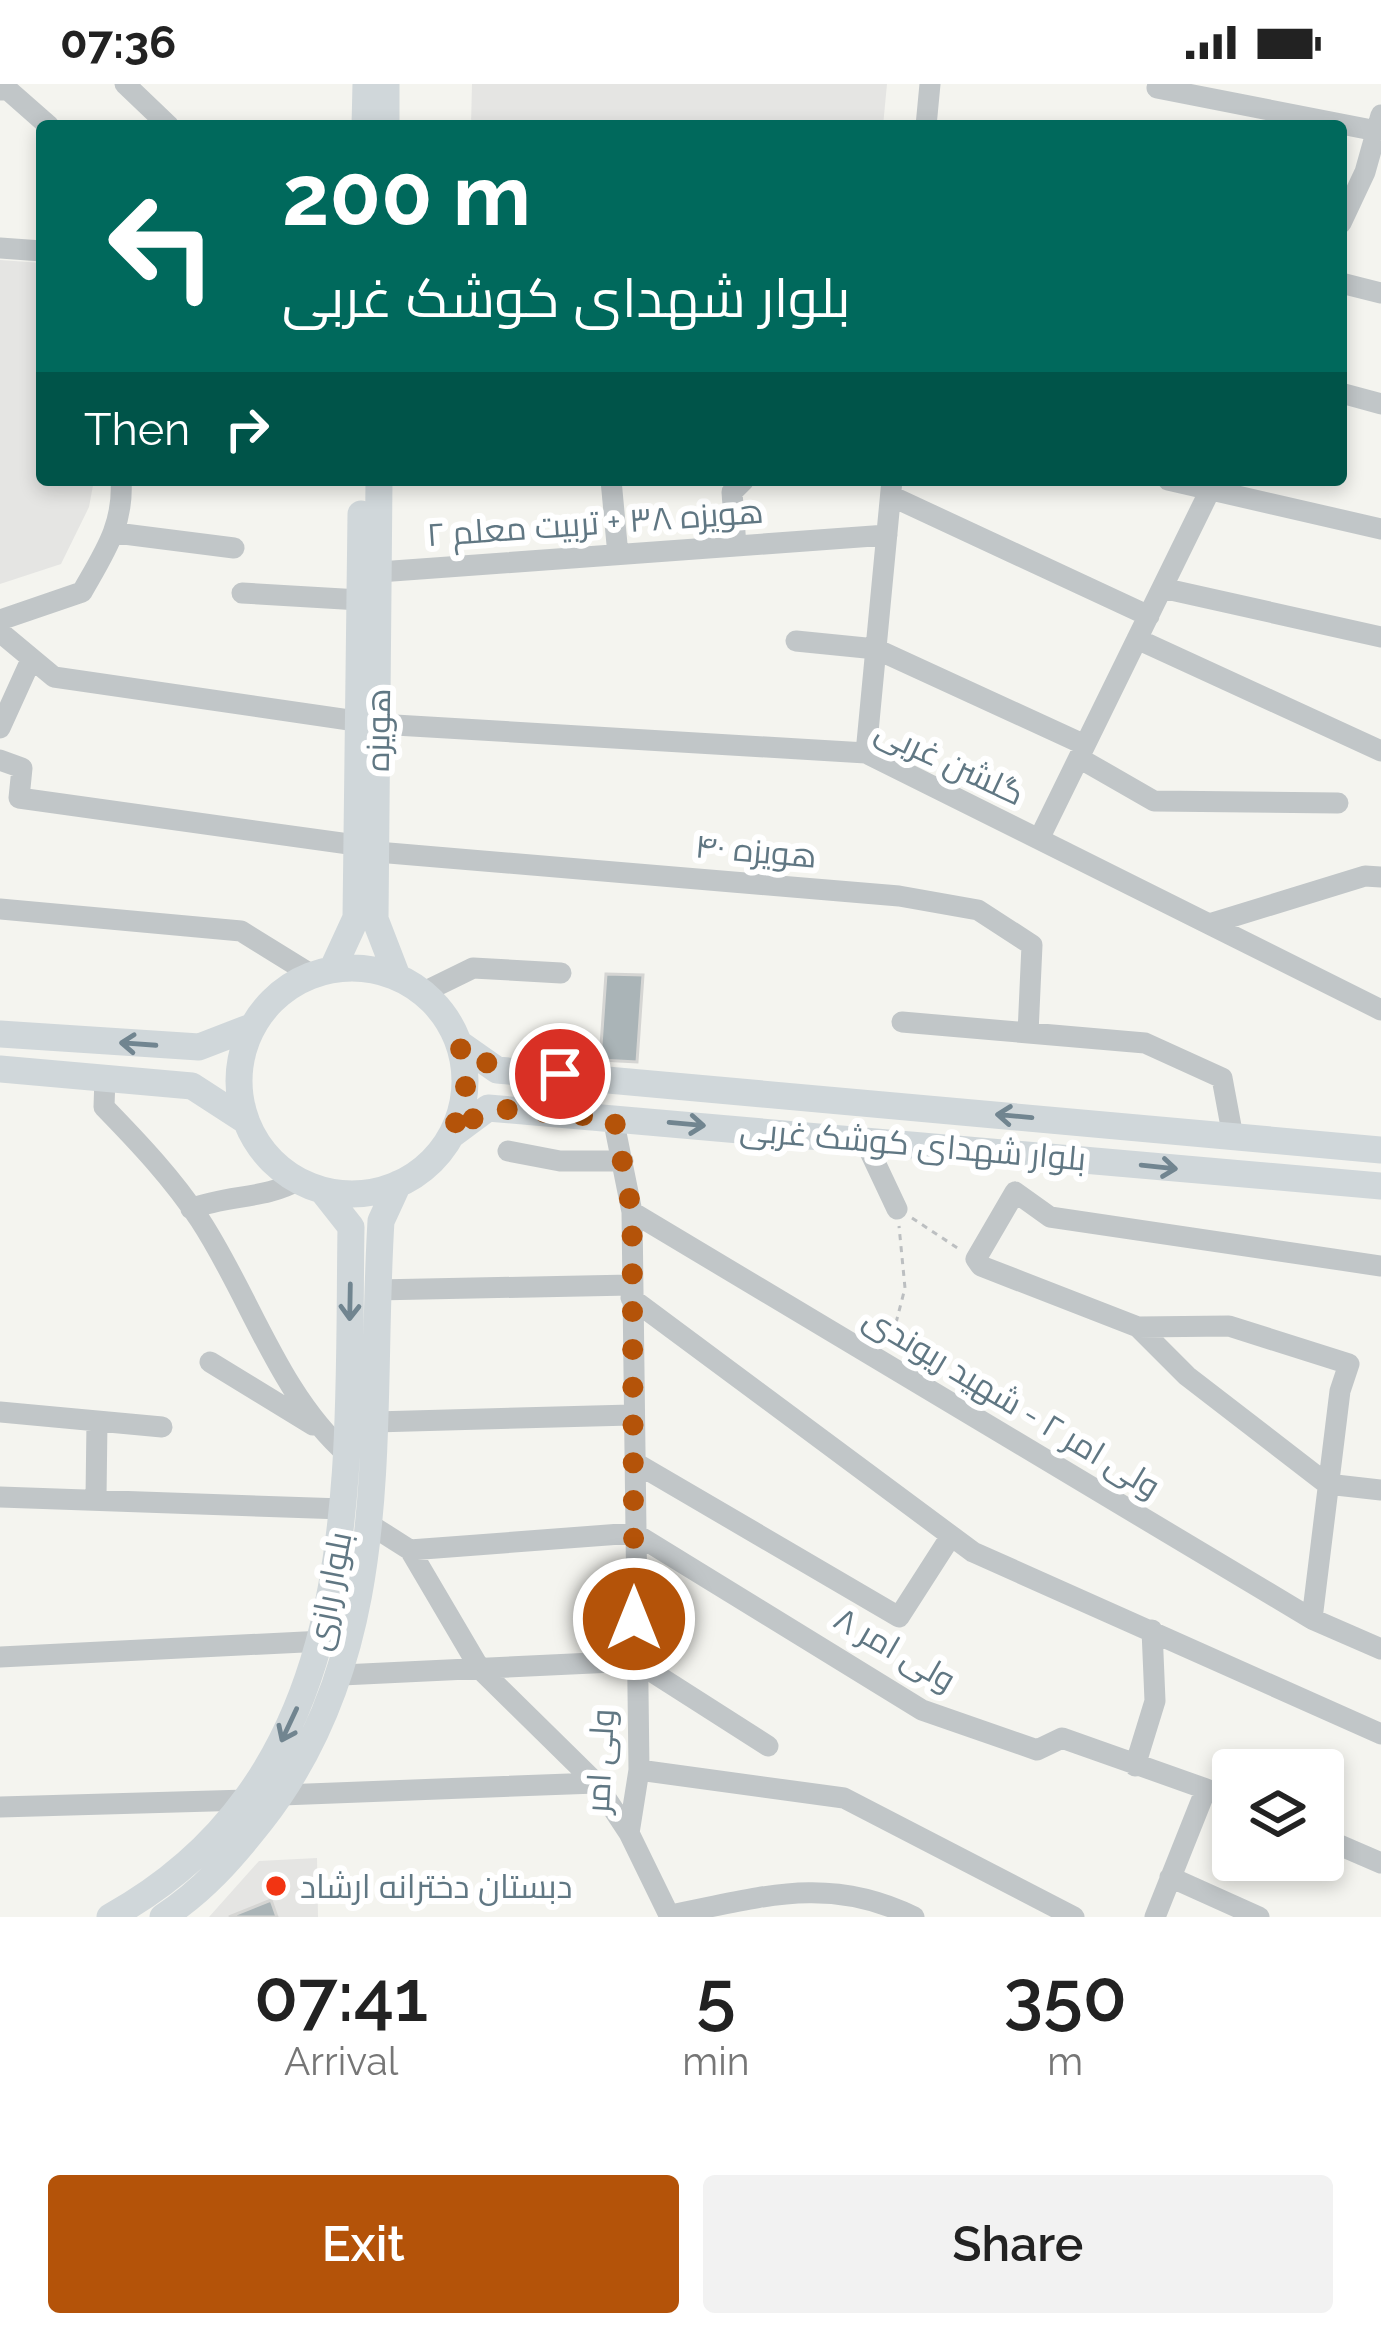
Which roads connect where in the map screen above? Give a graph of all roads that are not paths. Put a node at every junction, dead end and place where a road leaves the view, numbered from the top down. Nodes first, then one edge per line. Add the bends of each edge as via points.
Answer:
1 (125, 84) edge
2 (366, 84) edge
3 (386, 84) edge
4 (930, 84) edge
5 (1157, 88) dead end
6 (0, 90) edge
7 (42, 120) edge
8 (163, 120) edge
9 (365, 120) edge
10 (386, 120) edge
11 (927, 120) edge
12 (1379, 123) edge
13 (1373, 174) edge
14 (1347, 214) edge
15 (0, 248) edge
16 (36, 251) edge
17 (1347, 284) edge
18 (1381, 293) edge
19 (1347, 395) edge
20 (1381, 404) edge
21 (121, 486) edge
22 (361, 486) edge
23 (379, 486) edge
24 (611, 486) edge
25 (738, 486) edge
26 (1212, 486) edge
27 (1224, 486) edge
28 (891, 488) edge
29 (1381, 529) edge
30 (116, 532) junction
31 (887, 535) junction
32 (736, 546) junction
33 (234, 548) dead end
34 (618, 555) junction
35 (380, 572) junction
36 (1162, 588) junction
37 (242, 593) dead end
38 (360, 600) junction
39 (1148, 616) junction
40 (0, 620) edge
41 (0, 632) edge
42 (1381, 637) edge
43 (1137, 639) junction
44 (796, 641) dead end
45 (876, 650) junction
46 (30, 662) junction
47 (367, 723) junction
48 (0, 728) edge
49 (1082, 752) junction
50 (1381, 752) edge
51 (866, 753) junction
52 (0, 760) edge
53 (1338, 803) dead end
54 (1039, 839) junction
55 (366, 848) junction
56 (1381, 877) edge
57 (0, 908) edge
58 (1208, 924) junction
59 (322, 972) junction
60 (560, 974) dead end
61 (397, 976) junction
62 (424, 992) junction
63 (1381, 1010) edge
64 (902, 1022) dead end
65 (251, 1027) junction
66 (1028, 1033) junction
67 (0, 1034) edge
68 (460, 1044) junction
69 (199, 1047) junction
70 (0, 1069) edge
71 (105, 1077) junction
72 (192, 1086) junction
73 (614, 1118) junction
74 (246, 1121) junction
75 (452, 1134) junction
76 (1233, 1137) junction
77 (865, 1139) junction
78 (1277, 1142) junction
79 (1381, 1150) edge
80 (508, 1151) dead end
81 (1003, 1151) junction
82 (623, 1161) junction
83 (298, 1180) junction
84 (1276, 1180) junction
85 (398, 1184) junction
86 (1381, 1186) edge
87 (1015, 1192) junction
88 (325, 1194) junction
89 (191, 1209) junction
90 (897, 1209) road end
91 (632, 1212) junction
92 (1381, 1265) edge
93 (376, 1290) junction
94 (631, 1292) junction
95 (1138, 1328) junction
96 (210, 1362) dead end
97 (0, 1412) edge
98 (631, 1415) junction
99 (97, 1420) junction
100 (375, 1423) junction
101 (313, 1425) junction
102 (162, 1426) dead end
103 (348, 1455) junction
104 (634, 1462) junction
105 (1327, 1484) junction
106 (1381, 1490) edge
107 (0, 1497) edge
108 (96, 1498) junction
109 (343, 1508) junction
110 (369, 1524) junction
111 (634, 1533) junction
112 (951, 1537) junction
113 (410, 1550) junction
114 (1312, 1619) junction
115 (1152, 1630) junction
116 (324, 1641) junction
117 (1371, 1646) edge
118 (0, 1657) edge
119 (635, 1661) junction
120 (480, 1669) junction
121 (342, 1675) junction
122 (1381, 1734) edge
123 (768, 1746) dead end
124 (1135, 1766) junction
125 (639, 1770) junction
126 (596, 1783) junction
127 (1206, 1789) junction
128 (1212, 1791) edge
129 (282, 1795) junction
130 (247, 1800) junction
131 (0, 1807) edge
132 (629, 1832) junction
133 (1344, 1847) edge
134 (1381, 1863) edge
135 (1170, 1877) junction
136 (193, 1907) edge
137 (670, 1916) edge
138 (110, 1917) edge
139 (163, 1917) edge
140 (914, 1917) edge
141 (1074, 1917) edge
142 (1155, 1917) edge
143 (1259, 1917) edge

1 - 8 street
2 - 9 main road
3 - 10 main road
4 - 11 street
5 - 12 street
6 - 7 street
12 - 13 street
13 - 14 street
15 - 16 street
17 - 18 street
19 - 20 street
21 - 30 street
22 - 38 main road, هویزه
23 - 35 main road, هویزه
24 - 34 street
25 - 32 street
26 - 36 street
27 - 29 street
28 - 31 street
28 - 39 street
30 - 33 street
30 - 40 street via 82,592
31 - 32 street, هویزه ۳۸ + تربیت معلم ۲
31 - 45 street
32 - 34 street, هویزه ۳۸ + تربیت معلم ۲
34 - 35 street, هویزه ۳۸ + تربیت معلم ۲
35 - 47 main road, هویزه
36 - 39 street
36 - 42 street
37 - 38 street
38 - 47 main road, هویزه
39 - 43 street
41 - 46 street
43 - 49 street
43 - 50 street
44 - 45 street
45 - 49 street
45 - 51 street
46 - 47 street, گلشن غربی via 54,677
46 - 48 street
47 - 51 street, گلشن غربی
47 - 55 main road, هویزه
49 - 53 street via 1154,801
49 - 54 street
51 - 54 street, گلشن غربی
52 - 55 street via 22,768 19,798
54 - 58 street, گلشن غربی
55 - 59 main road, هویزه via 356,918
55 - 61 main road, هویزه via 375,919
55 - 66 street, هویزه ۴۰ via 978,910 1032,945
56 - 58 street
57 - 59 street via 241,931
58 - 63 street, گلشن غربی
59 - 61 main road
59 - 65 main road via 286,988
60 - 62 street via 473,968
61 - 62 main road
62 - 68 main road
64 - 66 street
65 - 69 main road
65 - 74 main road via 240,1062
66 - 76 street via 1144,1043 1222,1078
69 -> 67 main road
68 - 75 main road via 466,1090
76 -> 68 main road, بلوار شهدای کوشک غربی via 497,1070
69 - 72 main road via 206,1068
70 - 71 main road
71 - 72 main road
71 - 89 street via 104,1107
72 - 74 main road
73 - 75 main road, بلوار شهدای کوشک غربی via 488,1108
73 -> 77 main road, بلوار شهدای کوشک غربی
73 - 82 street, ولی امر
74 - 83 main road via 267,1155
75 - 85 main road via 430,1163
76 - 78 main road, بلوار شهدای کوشک غربی
77 - 81 main road, بلوار شهدای کوشک غربی
77 - 90 street
78 - 79 main road, بلوار شهدای کوشک غربی
78 - 84 main road
80 - 82 street
81 -> 84 main road, بلوار شهدای کوشک غربی
81 - 87 street
82 - 91 street, ولی امر
83 - 88 main road
83 - 89 street via 272,1195
84 - 86 main road, بلوار شهدای کوشک غربی
85 - 88 main road
85 - 93 main road, بلوار رازی via 380,1221
87 - 92 street via 1050,1217
87 - 95 street via 976,1259 998,1276
88 -> 103 main road, بلوار رازی via 351,1227
89 - 101 street
91 - 94 street, ولی امر
91 - 114 street, ولی امر ۲ - شهید ریوندی
93 - 94 street
93 - 100 main road, بلوار رازی
94 - 98 street, ولی امر
94 - 112 street
95 - 105 street
95 - 105 street via 1228,1326 1349,1364
96 - 101 street
97 - 99 street
98 - 100 street
98 - 104 street, ولی امر
99 - 102 street
99 - 108 street
100 - 110 main road, بلوار رازی
101 - 103 street
103 - 109 main road, بلوار رازی
104 - 111 street, ولی امر
104 - 112 street via 899,1617
105 - 106 street
105 - 114 street
107 - 108 street
108 - 109 street
109 - 116 main road, بلوار رازی
110 - 113 street
110 - 121 main road, بلوار رازی
111 - 113 street
111 - 119 street, ولی امر
111 - 124 street, ولی امر ۸ via 922,1709 1037,1750 1062,1738
112 - 115 street
113 - 120 street
114 - 117 street, ولی امر ۲ - شهید ریوندی
115 - 122 street
115 - 124 street via 1155,1701
116 - 118 street
116 -> 130 main road, بلوار رازی
119 - 120 street
119 - 123 street
119 - 125 street, ولی امر
120 - 121 street
120 - 126 street
121 - 129 main road, بلوار رازی
124 - 127 street, ولی امر ۸
125 - 132 street, ولی امر
125 - 141 street via 844,1798
126 - 129 street
126 - 132 street
127 - 128 street, ولی امر ۸
127 - 135 street
129 - 136 main road, بلوار رازی
130 - 131 street
130 - 138 main road, بلوار رازی via 169,1880
132 - 137 street
133 - 134 street
135 - 142 street
135 - 143 street
136 - 139 main road, بلوار رازی
137 - 140 street via 809,1888

